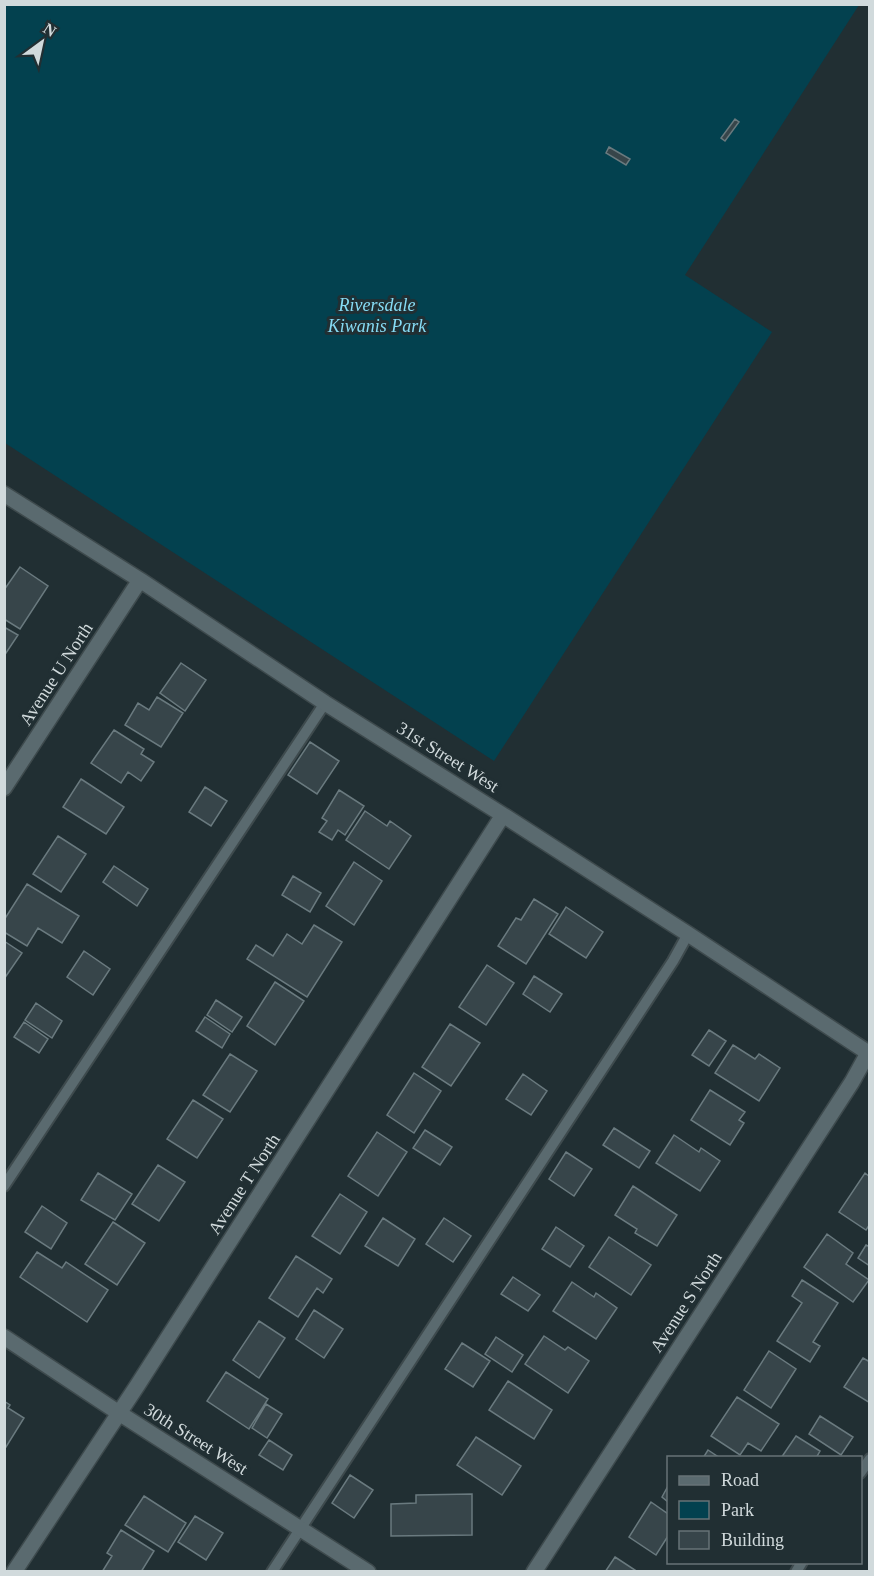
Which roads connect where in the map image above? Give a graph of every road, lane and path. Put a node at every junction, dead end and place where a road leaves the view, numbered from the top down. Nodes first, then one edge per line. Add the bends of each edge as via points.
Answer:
1 (4, 494) edge
2 (140, 580) junction
3 (325, 703) junction
4 (4, 789) edge
5 (503, 815) junction
6 (688, 934) junction
7 (869, 1054) edge
8 (4, 1186) edge
9 (4, 1337) edge
10 (119, 1413) junction
11 (300, 1527) junction
12 (14, 1572) edge
13 (272, 1572) edge
14 (368, 1572) edge
15 (534, 1572) edge

1 - 2 street, 31st Street West
2 - 3 street, 31st Street West
2 - 4 street, Avenue U North
3 - 5 street, 31st Street West
3 - 8 lane
5 - 6 street, 31st Street West
5 - 10 street, Avenue T North
6 - 7 street, 31st Street West
6 - 11 lane
7 - 15 street, Avenue S North
9 - 10 street, 30th Street West
10 - 11 street, 30th Street West
10 - 12 street, Avenue T North
11 - 13 lane
11 - 14 street, 30th Street West

